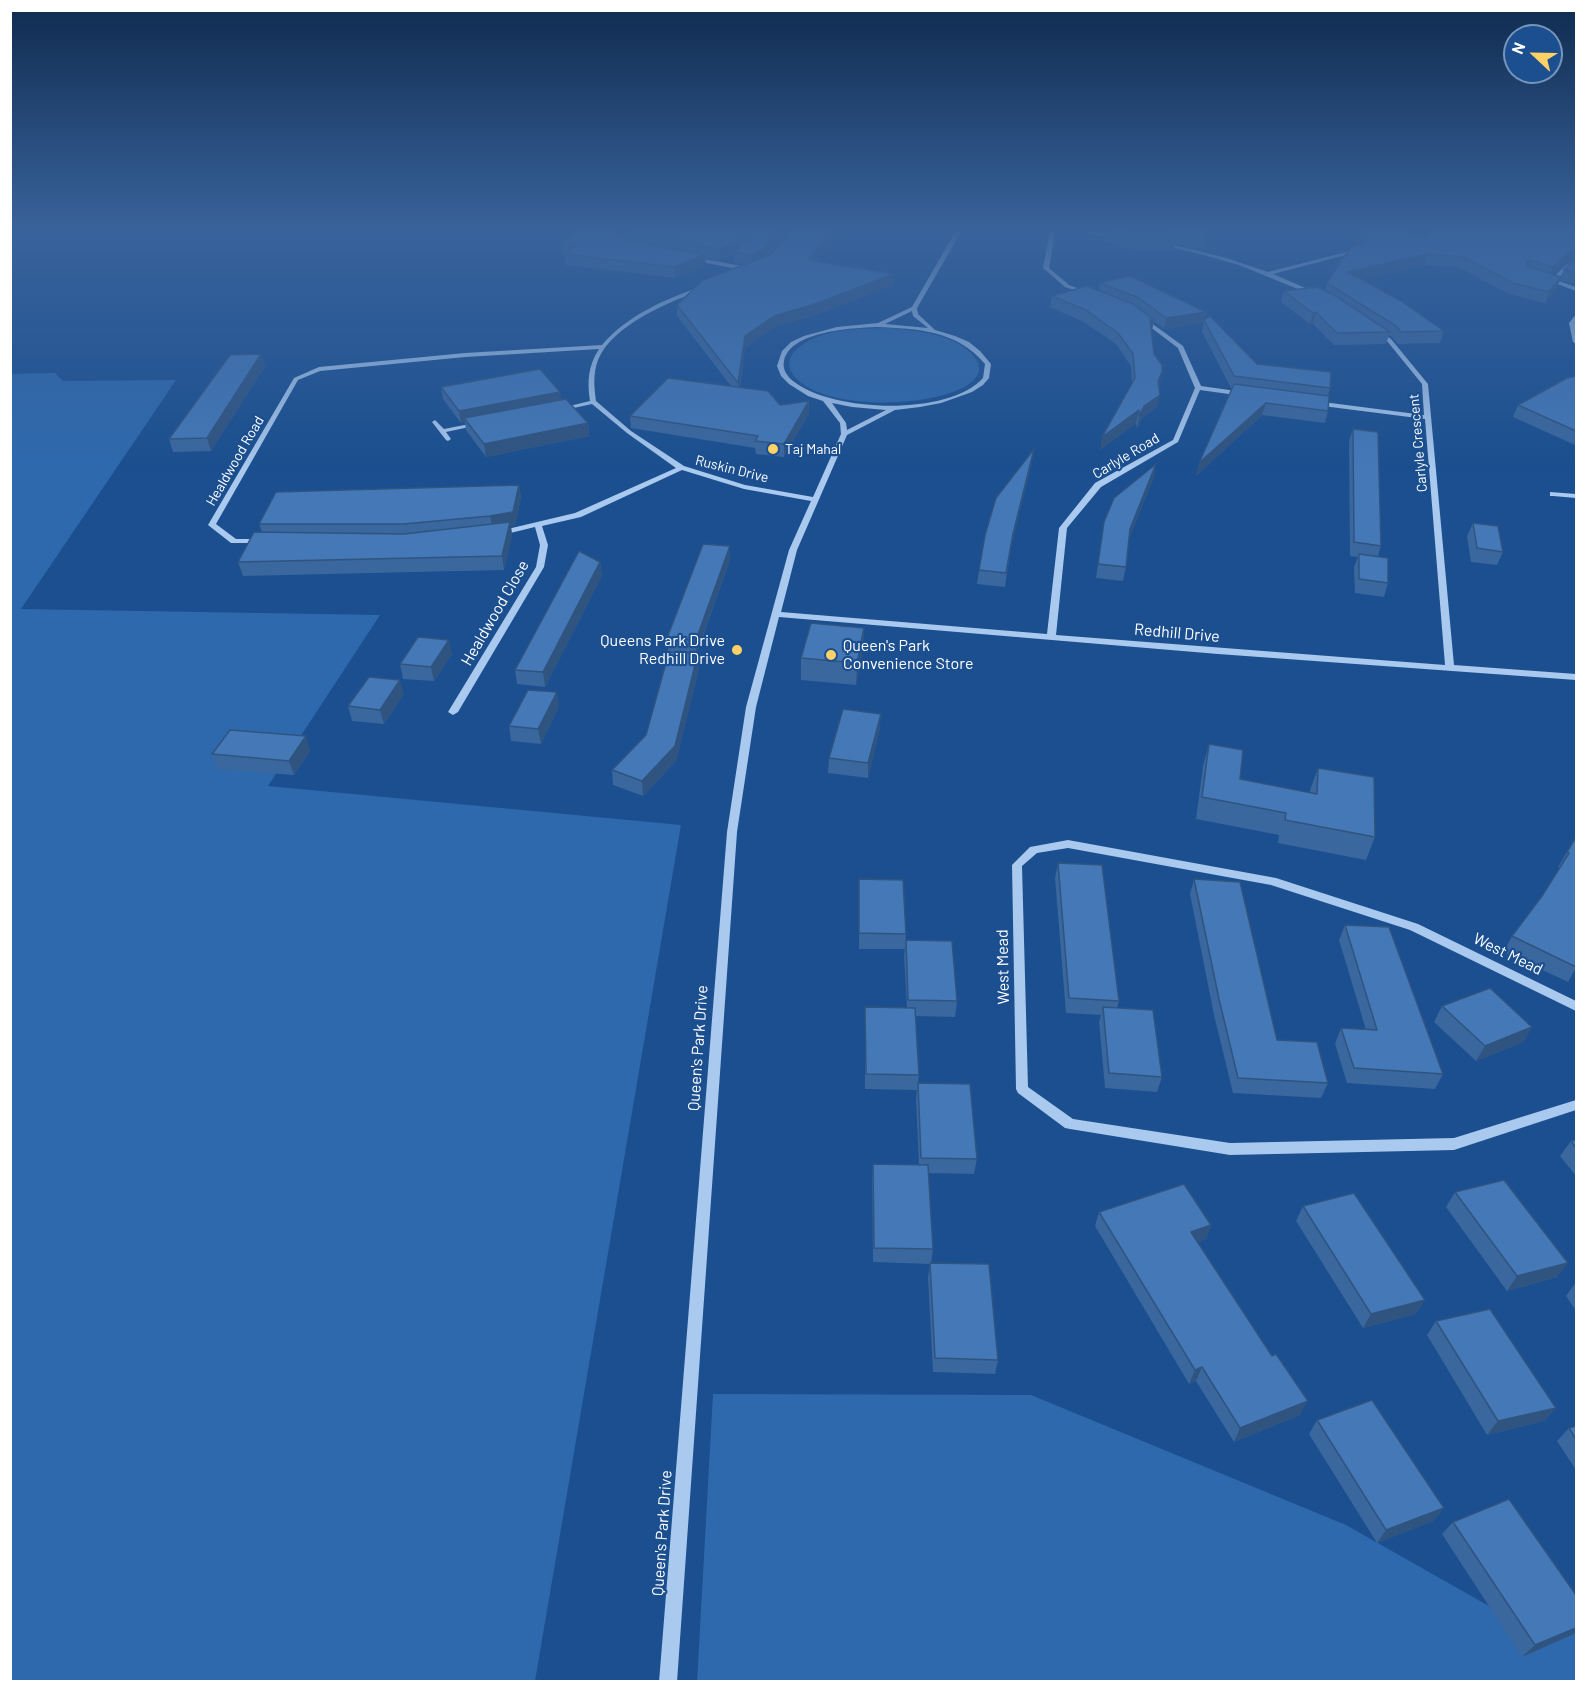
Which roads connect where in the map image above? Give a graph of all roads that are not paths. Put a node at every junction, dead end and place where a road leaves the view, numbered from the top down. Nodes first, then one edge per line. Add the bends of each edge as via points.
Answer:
1 (646, 311) edge
2 (908, 311) edge
3 (914, 311) edge
4 (1134, 312) edge
5 (1576, 316) edge
6 (877, 325) junction
7 (1371, 328) edge
8 (938, 332) junction
9 (1576, 342) edge
10 (601, 348) junction
11 (1198, 388) junction
12 (1255, 396) edge
13 (825, 399) junction
14 (1301, 401) edge
15 (593, 402) junction
16 (895, 407) junction
17 (546, 411) edge
18 (1428, 417) junction
19 (488, 422) edge
20 (435, 423) dead end
21 (442, 431) junction
22 (844, 434) junction
23 (448, 439) dead end
24 (681, 468) junction
25 (1553, 494) dead end
26 (1576, 496) edge
27 (814, 499) junction
28 (538, 524) junction
29 (493, 535) edge
30 (268, 541) edge
31 (776, 614) junction
32 (1051, 637) junction
33 (1450, 668) junction
34 (1576, 677) edge
35 (453, 712) dead end
36 (1576, 1006) edge
37 (1576, 1104) edge
38 (668, 1682) edge

1 - 10 street
2 - 6 street
3 - 8 street
4 - 11 street via 1181,347
5 - 9 street via 1572,323
6 - 8 street
6 - 13 street via 819,333 797,342 781,358 784,376
7 - 18 street, Carlyle Crescent via 1389,340 1425,384
8 - 16 street via 962,340 980,352 988,364 986,378 973,390 949,399
10 - 15 street via 591,373
10 - 30 street, Healdwood Road via 465,355 319,369 296,379 212,525 234,541
11 - 12 street
11 - 32 street, Carlyle Road via 1176,441 1098,485 1063,528
13 - 16 street
13 - 22 street via 843,423
14 - 18 street
15 - 17 street
15 - 24 street, Ruskin Drive
16 - 22 street
18 - 33 street, Carlyle Crescent
19 - 21 street
20 - 21 street
21 - 23 street
22 - 27 street, Queen's Park Drive
24 - 27 street, Ruskin Drive via 744,487
24 - 28 street via 578,515
25 - 26 street
27 - 31 street, Queen's Park Drive via 793,550
28 - 29 street
28 - 35 street, Healdwood Close via 544,545 540,567
31 - 32 street, Redhill Drive
31 - 38 street, Queen's Park Drive via 751,707 732,832
32 - 33 street, Redhill Drive
33 - 34 street, Redhill Drive
36 - 37 street, West Mead via 1414,927 1272,881 1068,844 1034,850 1017,865 1022,1089 1070,1124 1230,1149 1454,1144

